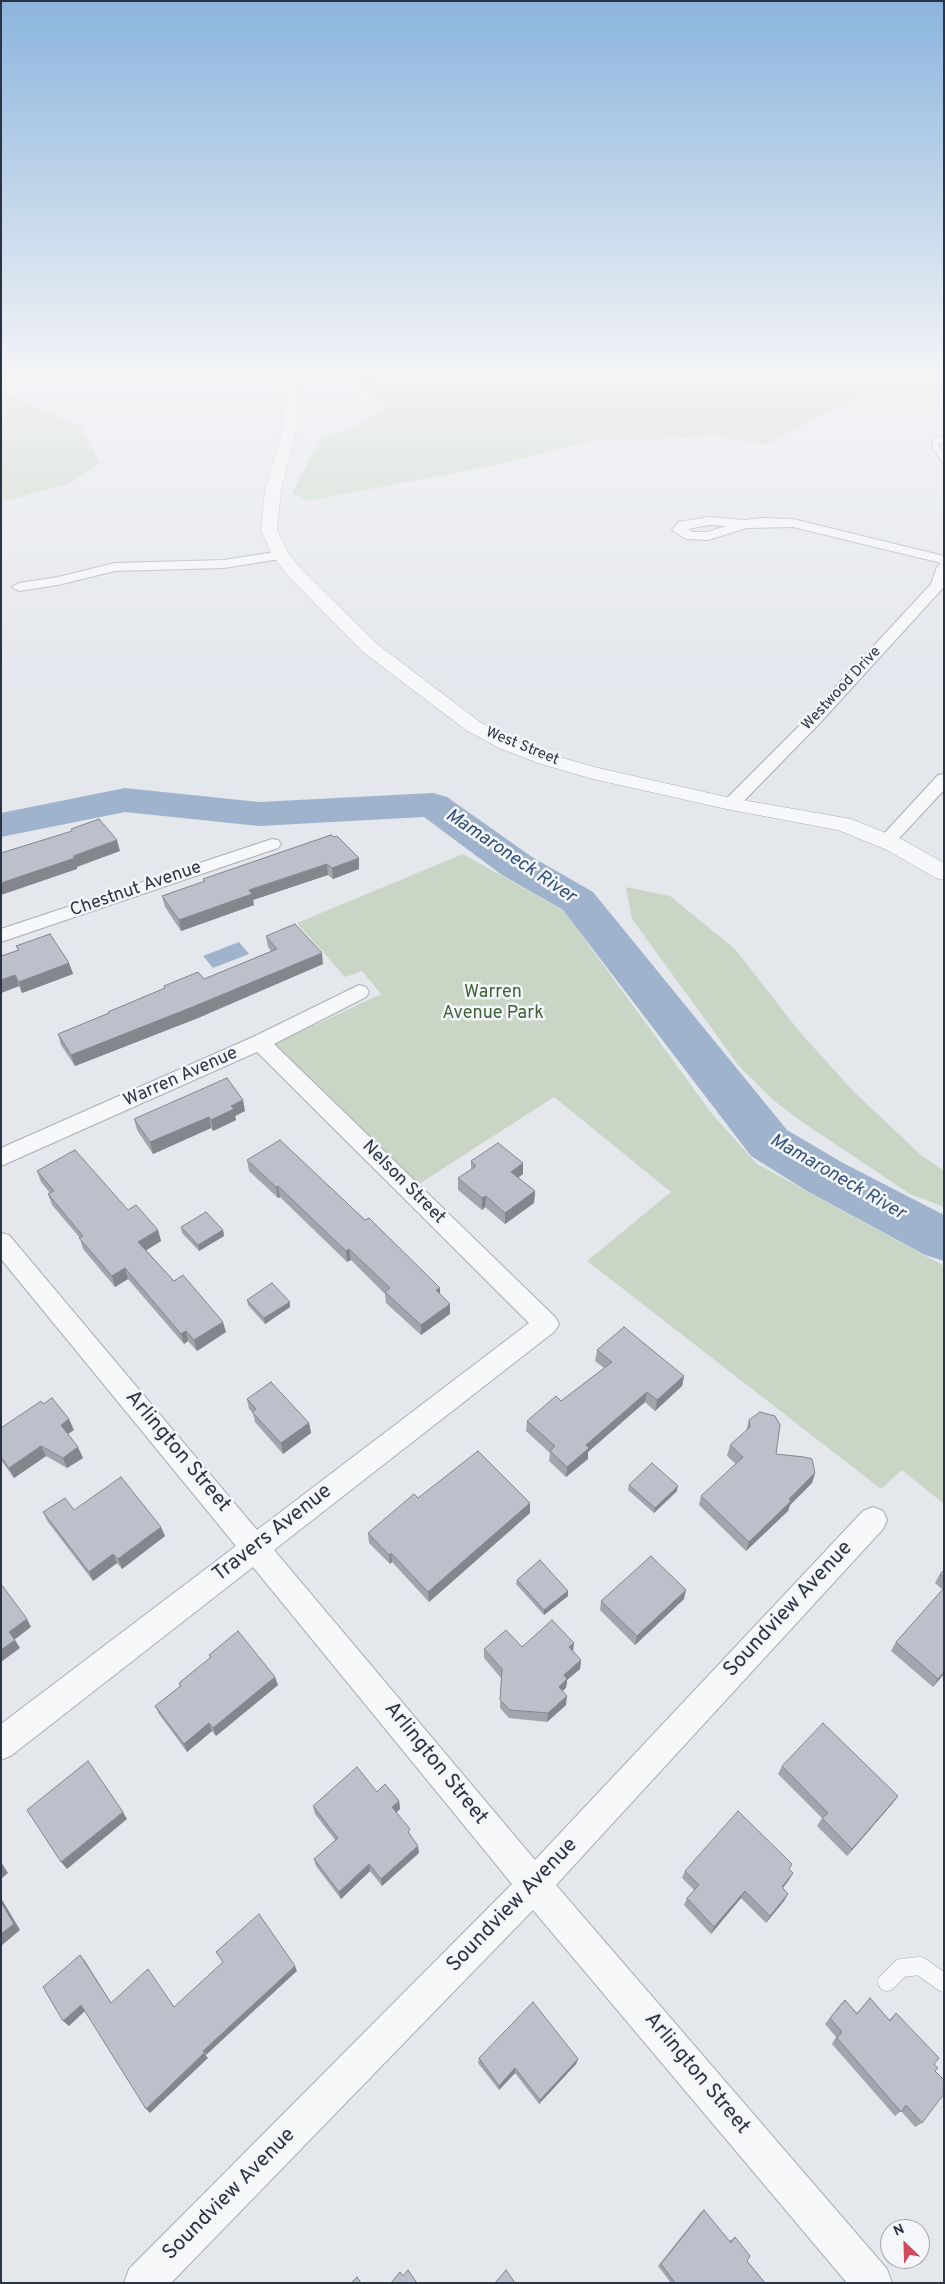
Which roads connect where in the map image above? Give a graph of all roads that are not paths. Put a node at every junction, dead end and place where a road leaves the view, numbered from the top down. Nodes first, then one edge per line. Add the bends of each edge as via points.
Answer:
1 (277, 477) edge
2 (745, 524) dead end
3 (281, 555) junction
4 (944, 560) edge
5 (944, 568) edge
6 (19, 587) dead end
7 (944, 779) edge
8 (731, 804) junction
9 (886, 842) junction
10 (272, 844) dead end
11 (944, 873) edge
12 (1, 936) edge
13 (359, 992) dead end
14 (260, 1042) junction
15 (1, 1158) edge
16 (1, 1242) edge
17 (546, 1324) joint
18 (873, 1520) dead end
19 (256, 1547) junction
20 (1, 1744) edge
21 (534, 1885) junction
22 (887, 1982) dead end
23 (944, 1984) edge
24 (152, 2279) edge
25 (873, 2283) edge

1 - 3 street, West Street via 268,530
2 - 4 street via 793,523
3 - 6 street via 224,564 115,567
3 - 8 street, West Street via 370,648 473,726 506,744 545,759
5 - 8 street, Westwood Drive via 938,585 812,722
7 - 9 street
8 - 9 street, West Street via 843,824
9 - 11 street, West Street
10 - 12 street, Chestnut Avenue
13 - 14 street, Warren Avenue
14 - 15 street, Warren Avenue
14 - 17 street, Nelson Street
16 - 19 street, Arlington Street
17 - 19 street, Travers Avenue
18 - 21 street, Soundview Avenue
19 - 20 street, Travers Avenue
19 - 21 street, Arlington Street
21 - 24 street, Soundview Avenue
21 - 25 street, Arlington Street
22 - 23 lane via 901,1968 920,1966

